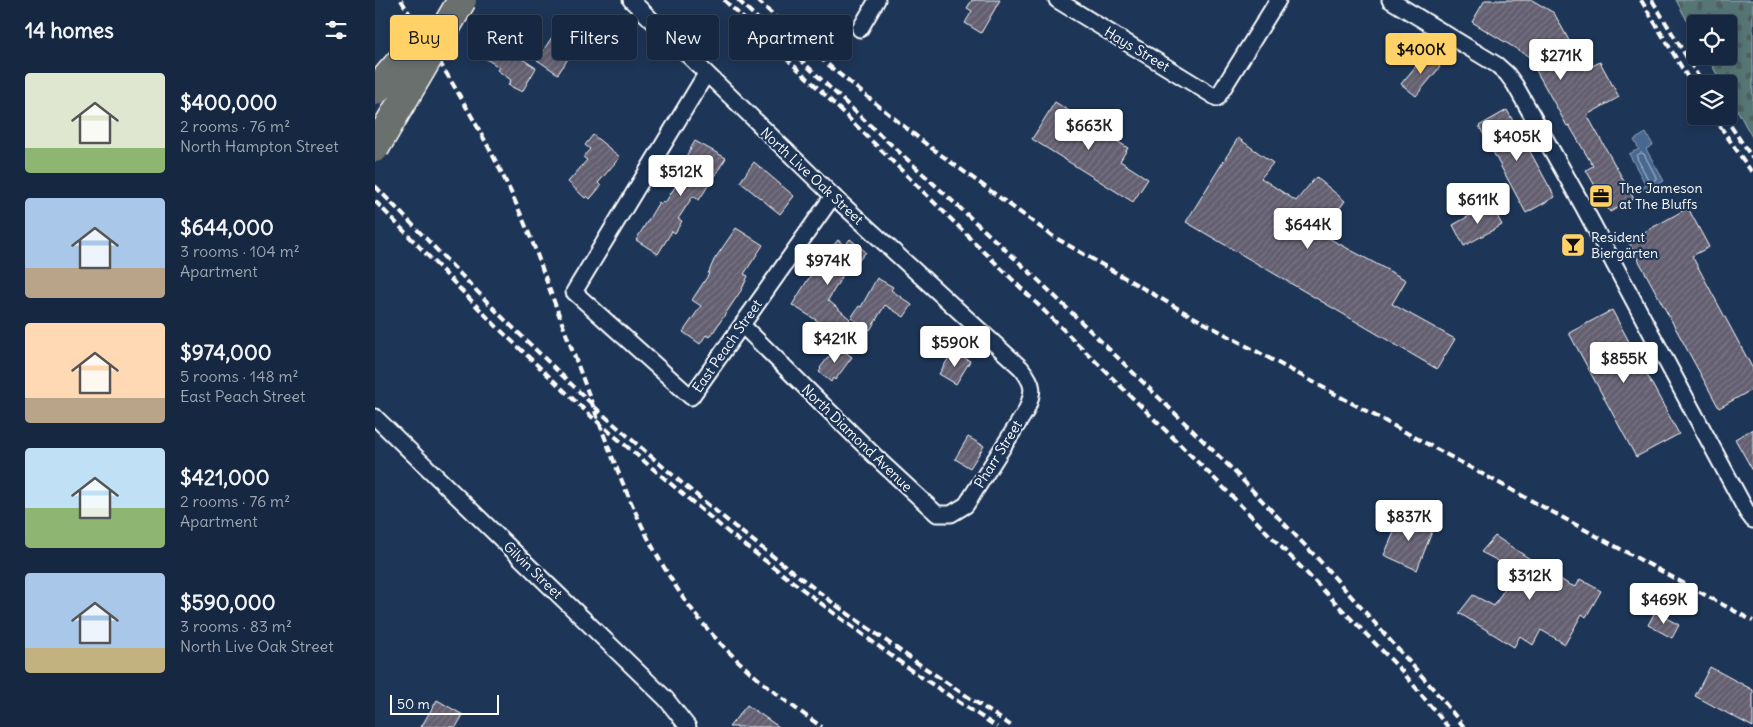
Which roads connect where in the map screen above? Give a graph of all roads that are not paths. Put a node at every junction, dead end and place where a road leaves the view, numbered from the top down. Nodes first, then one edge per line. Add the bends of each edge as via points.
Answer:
1 (453, 0) edge
2 (462, 0) edge
3 (631, 0) edge
4 (877, 0) edge
5 (1057, 0) edge
6 (1278, 0) edge
7 (1390, 0) edge
8 (1074, 5) edge
9 (860, 29) dead end
10 (706, 74) junction
11 (375, 91) edge
12 (375, 148) edge
13 (833, 196) junction
14 (742, 325) junction
15 (1033, 394) joint
16 (375, 417) edge
17 (957, 510) joint
18 (1753, 520) edge
19 (688, 727) edge

1 - 11 highway, bridge
2 - 12 highway, bridge
3 - 10 street, North Live Oak Street
4 - 9 street
5 - 8 street, Hays Street
6 - 8 street, Hays Street via 1217,98
7 - 18 street via 1491,61 1515,85
10 - 13 street, North Live Oak Street
10 - 14 street, East Peach Street via 574,292 691,397
13 - 14 street, East Peach Street
13 - 15 street, North Live Oak Street via 1021,368 1029,378
14 - 17 street, North Diamond Avenue via 937,514 951,514
15 - 17 street, Pharr Street via 966,505
16 - 19 street, Gilvin Street via 666,699

